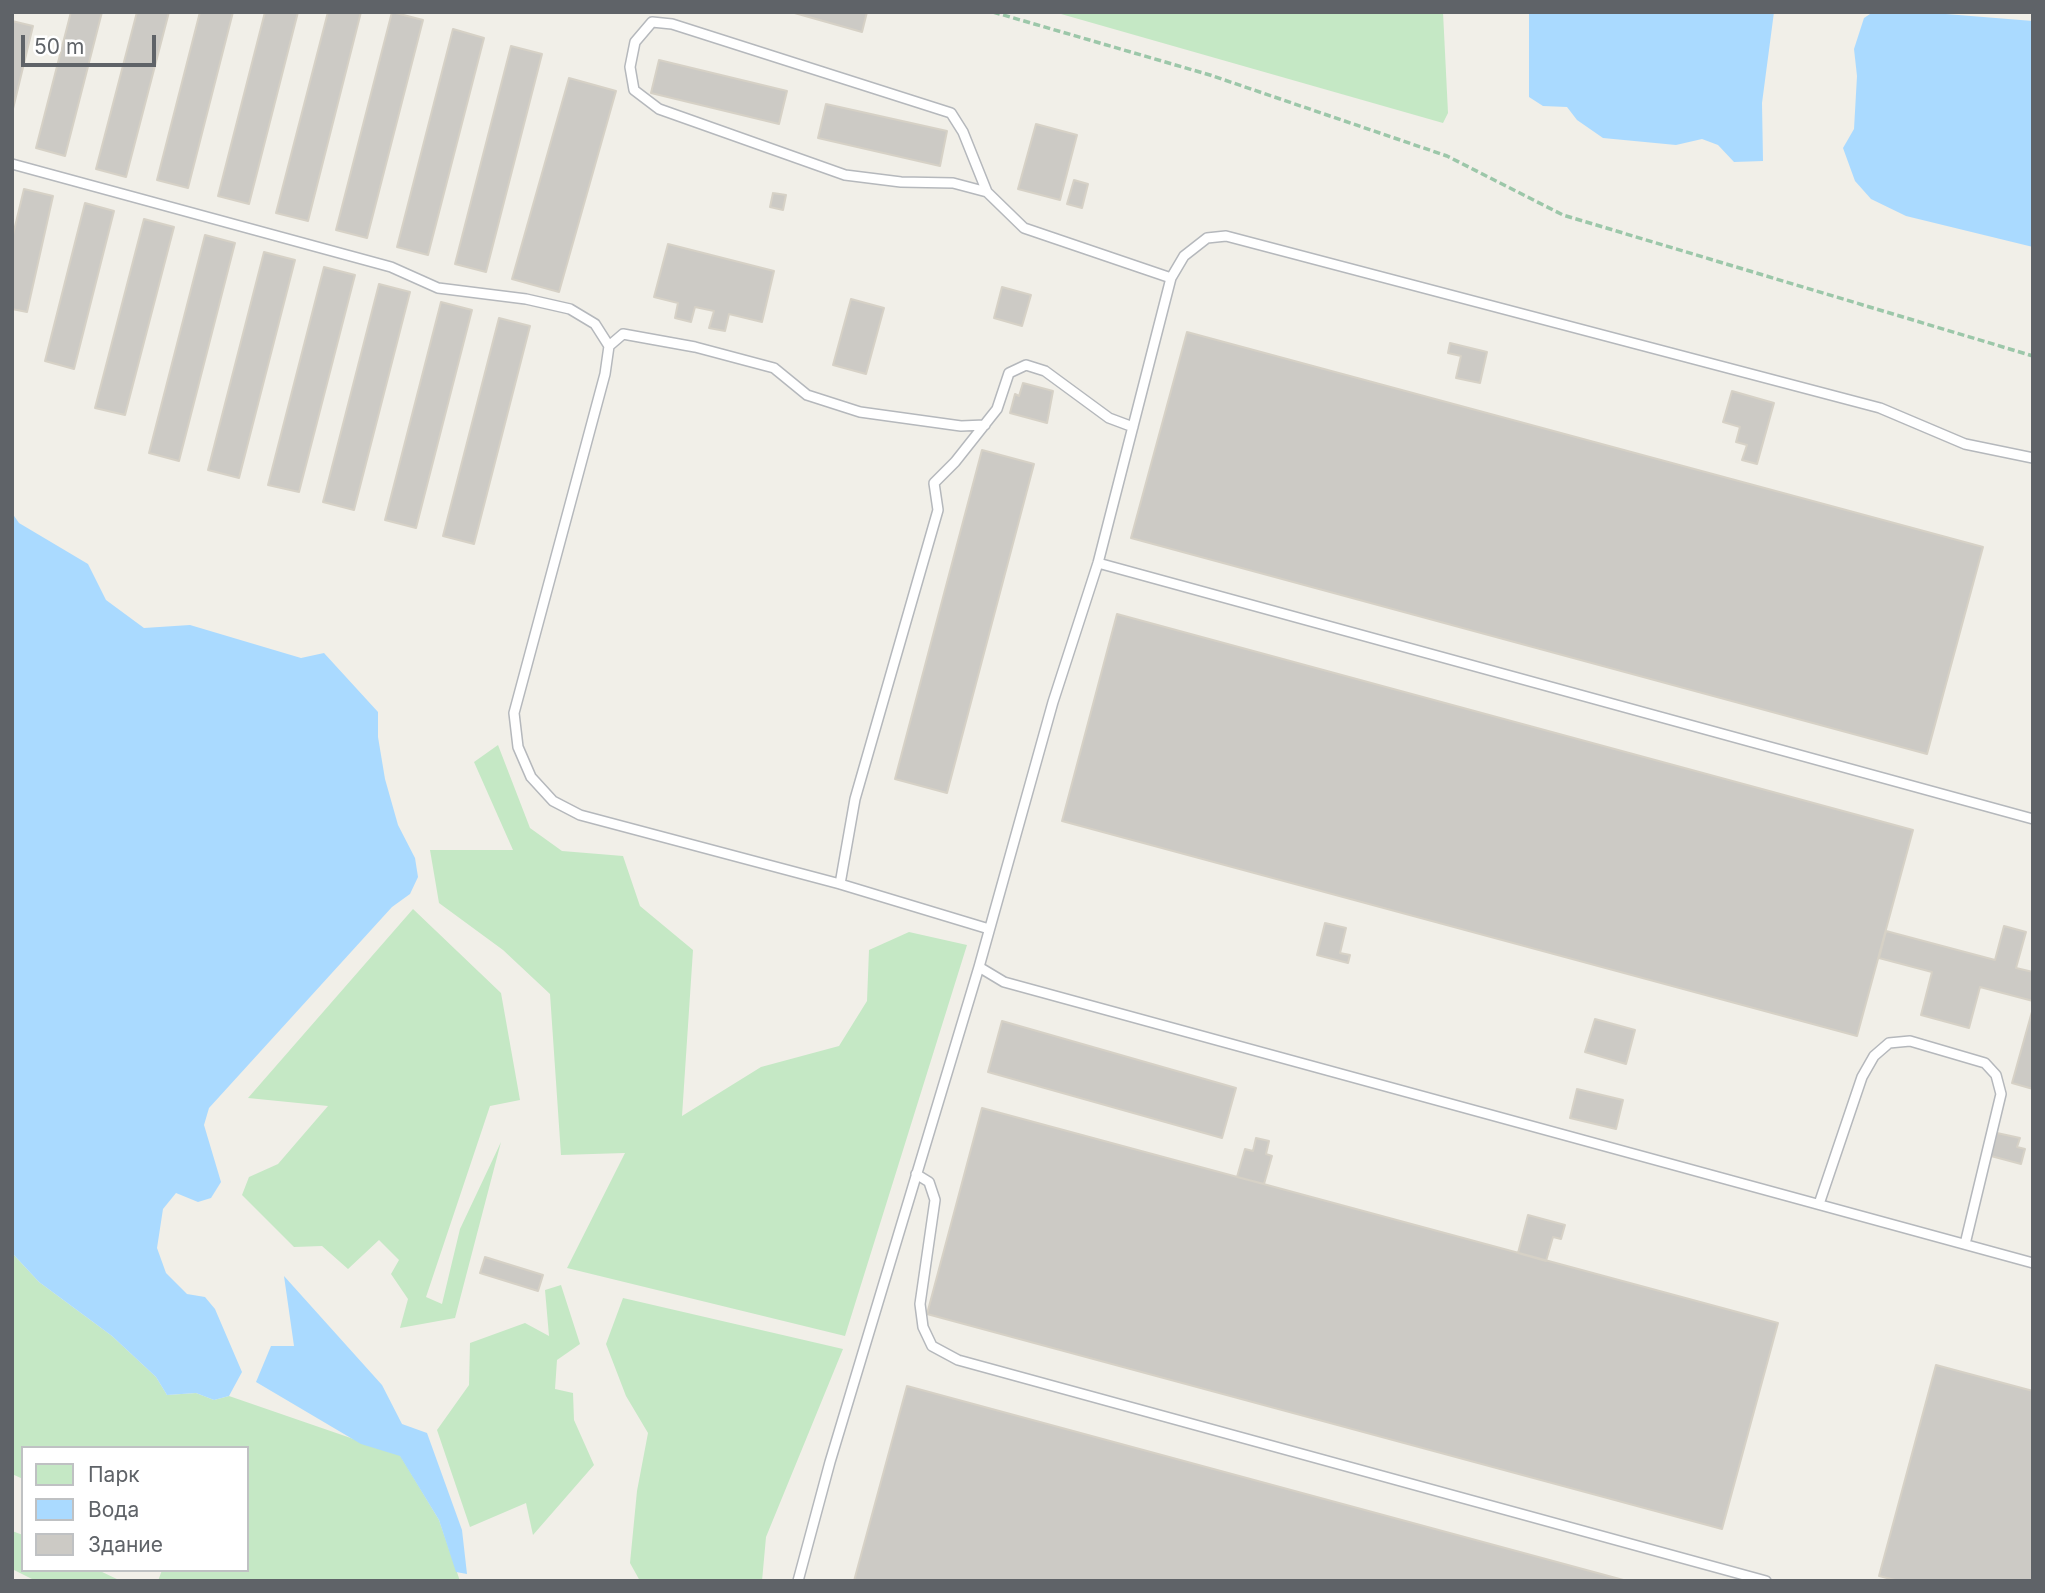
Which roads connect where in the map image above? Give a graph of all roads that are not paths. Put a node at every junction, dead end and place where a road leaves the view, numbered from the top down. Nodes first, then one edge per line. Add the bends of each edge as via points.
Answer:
1 (12, 164) edge
2 (987, 192) junction
3 (1171, 278) junction
4 (609, 346) junction
5 (985, 425) junction
6 (1133, 427) junction
7 (2033, 458) edge
8 (1098, 563) junction
9 (2033, 819) edge
10 (840, 884) junction
11 (989, 929) junction
12 (979, 967) junction
13 (916, 1174) junction
14 (1819, 1204) junction
15 (1965, 1244) junction
16 (2033, 1263) edge
17 (798, 1581) edge
18 (1766, 1581) edge

1 - 4 lane via 391,267 438,288 570,309 595,324
2 - 2 lane via 953,183 845,175 659,109 634,90 630,67 635,42 652,22 672,24 951,113
2 - 3 lane via 1024,228
3 - 6 lane
3 - 7 lane via 1184,256 1207,238 1226,236 1880,408 1965,444
4 - 5 lane via 623,334 695,347 774,368 807,395 860,412
4 - 10 lane via 514,713 518,747 531,777 553,801 580,815
5 - 6 lane via 997,409 1009,373 1026,365 1045,371 1108,418
5 - 10 lane via 934,483 938,510 855,799
6 - 8 lane
8 - 9 lane
8 - 11 lane
10 - 11 lane
11 - 12 lane
12 - 13 lane
12 - 14 lane via 1004,982
13 - 17 lane
13 - 18 lane via 929,1182 935,1200 920,1304 923,1327 932,1346 958,1360
14 - 15 lane
14 - 15 lane via 1862,1077 1874,1056 1889,1044 1910,1041 1985,1063 1996,1075 2001,1094
15 - 16 lane

